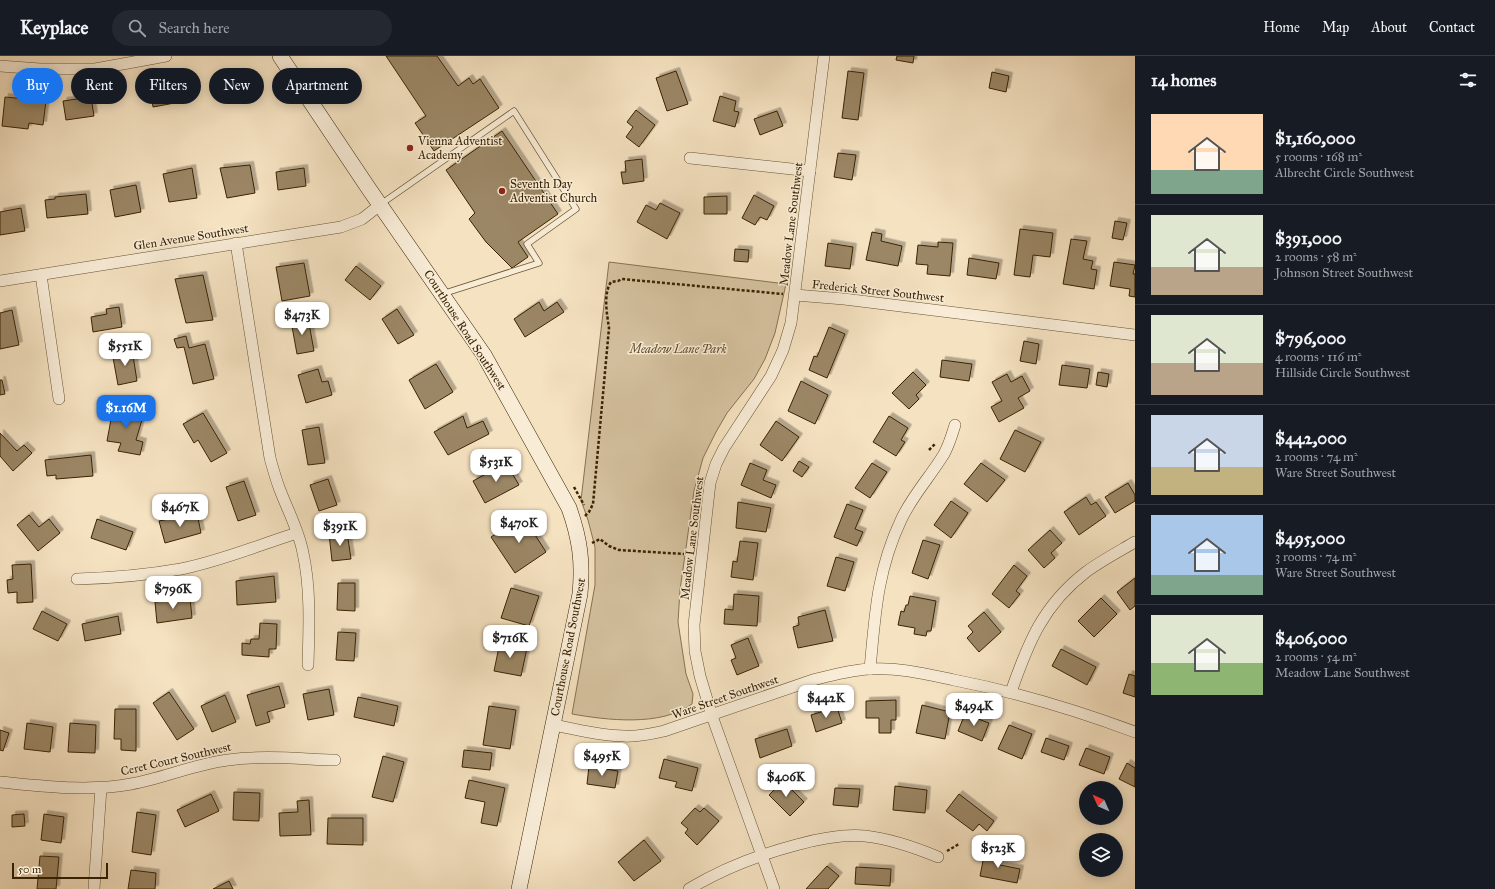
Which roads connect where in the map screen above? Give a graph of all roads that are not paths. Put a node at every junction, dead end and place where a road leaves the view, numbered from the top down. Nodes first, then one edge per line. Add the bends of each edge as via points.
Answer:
1 (166, 56) edge
2 (280, 56) edge
3 (824, 56) edge
4 (0, 66) edge
5 (690, 158) dead end
6 (810, 171) junction
7 (380, 205) junction
8 (236, 243) junction
9 (40, 275) junction
10 (0, 281) edge
11 (442, 294) junction
12 (795, 295) junction
13 (1135, 336) edge
14 (59, 399) dead end
15 (955, 425) dead end
16 (297, 533) junction
17 (1135, 542) edge
18 (78, 579) dead end
19 (308, 665) dead end
20 (870, 669) junction
21 (1011, 692) junction
22 (712, 716) junction
23 (553, 725) junction
24 (1135, 732) edge
25 (335, 760) dead end
26 (0, 782) edge
27 (101, 788) junction
28 (761, 854) junction
29 (938, 857) dead end
30 (94, 889) edge
31 (519, 889) edge
32 (689, 889) edge
33 (774, 889) edge

1 - 4 street via 95,69
2 - 7 street, Courthouse Road Southwest
3 - 6 street, Meadow Lane Southwest
5 - 6 street
6 - 12 street, Meadow Lane Southwest
7 - 8 street, Glen Avenue Southwest via 362,219 349,225
7 - 11 street, Courthouse Road Southwest
7 - 11 lane via 514,111 576,208 526,244 539,263
8 - 9 street, Glen Avenue Southwest
8 - 16 street via 270,458
9 - 10 street, Glen Avenue Southwest
9 - 14 street
11 - 23 street, Courthouse Road Southwest via 484,355 569,508 574,523 581,552 580,594
12 - 13 street, Frederick Street Southwest
12 - 22 street, Meadow Lane Southwest via 791,324 783,350 771,376 724,448 710,483 694,625 695,651
15 - 20 street via 944,454 913,497 891,544 876,600
16 - 18 street via 181,569 115,578
16 - 19 street via 307,576
17 - 21 street via 1085,573 1051,607 1026,650
20 - 21 street, Ware Street Southwest via 917,672
20 - 22 street, Ware Street Southwest via 838,673 813,680
21 - 24 street, Ware Street Southwest
22 - 23 street, Ware Street Southwest via 643,735 602,734
22 - 28 street, Meadow Lane Southwest
23 - 31 street, Courthouse Road Southwest
25 - 27 street, Ceret Court Southwest via 256,757 229,759 195,766 156,779
26 - 27 street, Ceret Court Southwest
27 - 30 street
28 - 29 street via 821,838 857,836 890,840
28 - 32 street via 712,875
28 - 33 street, Meadow Lane Southwest

